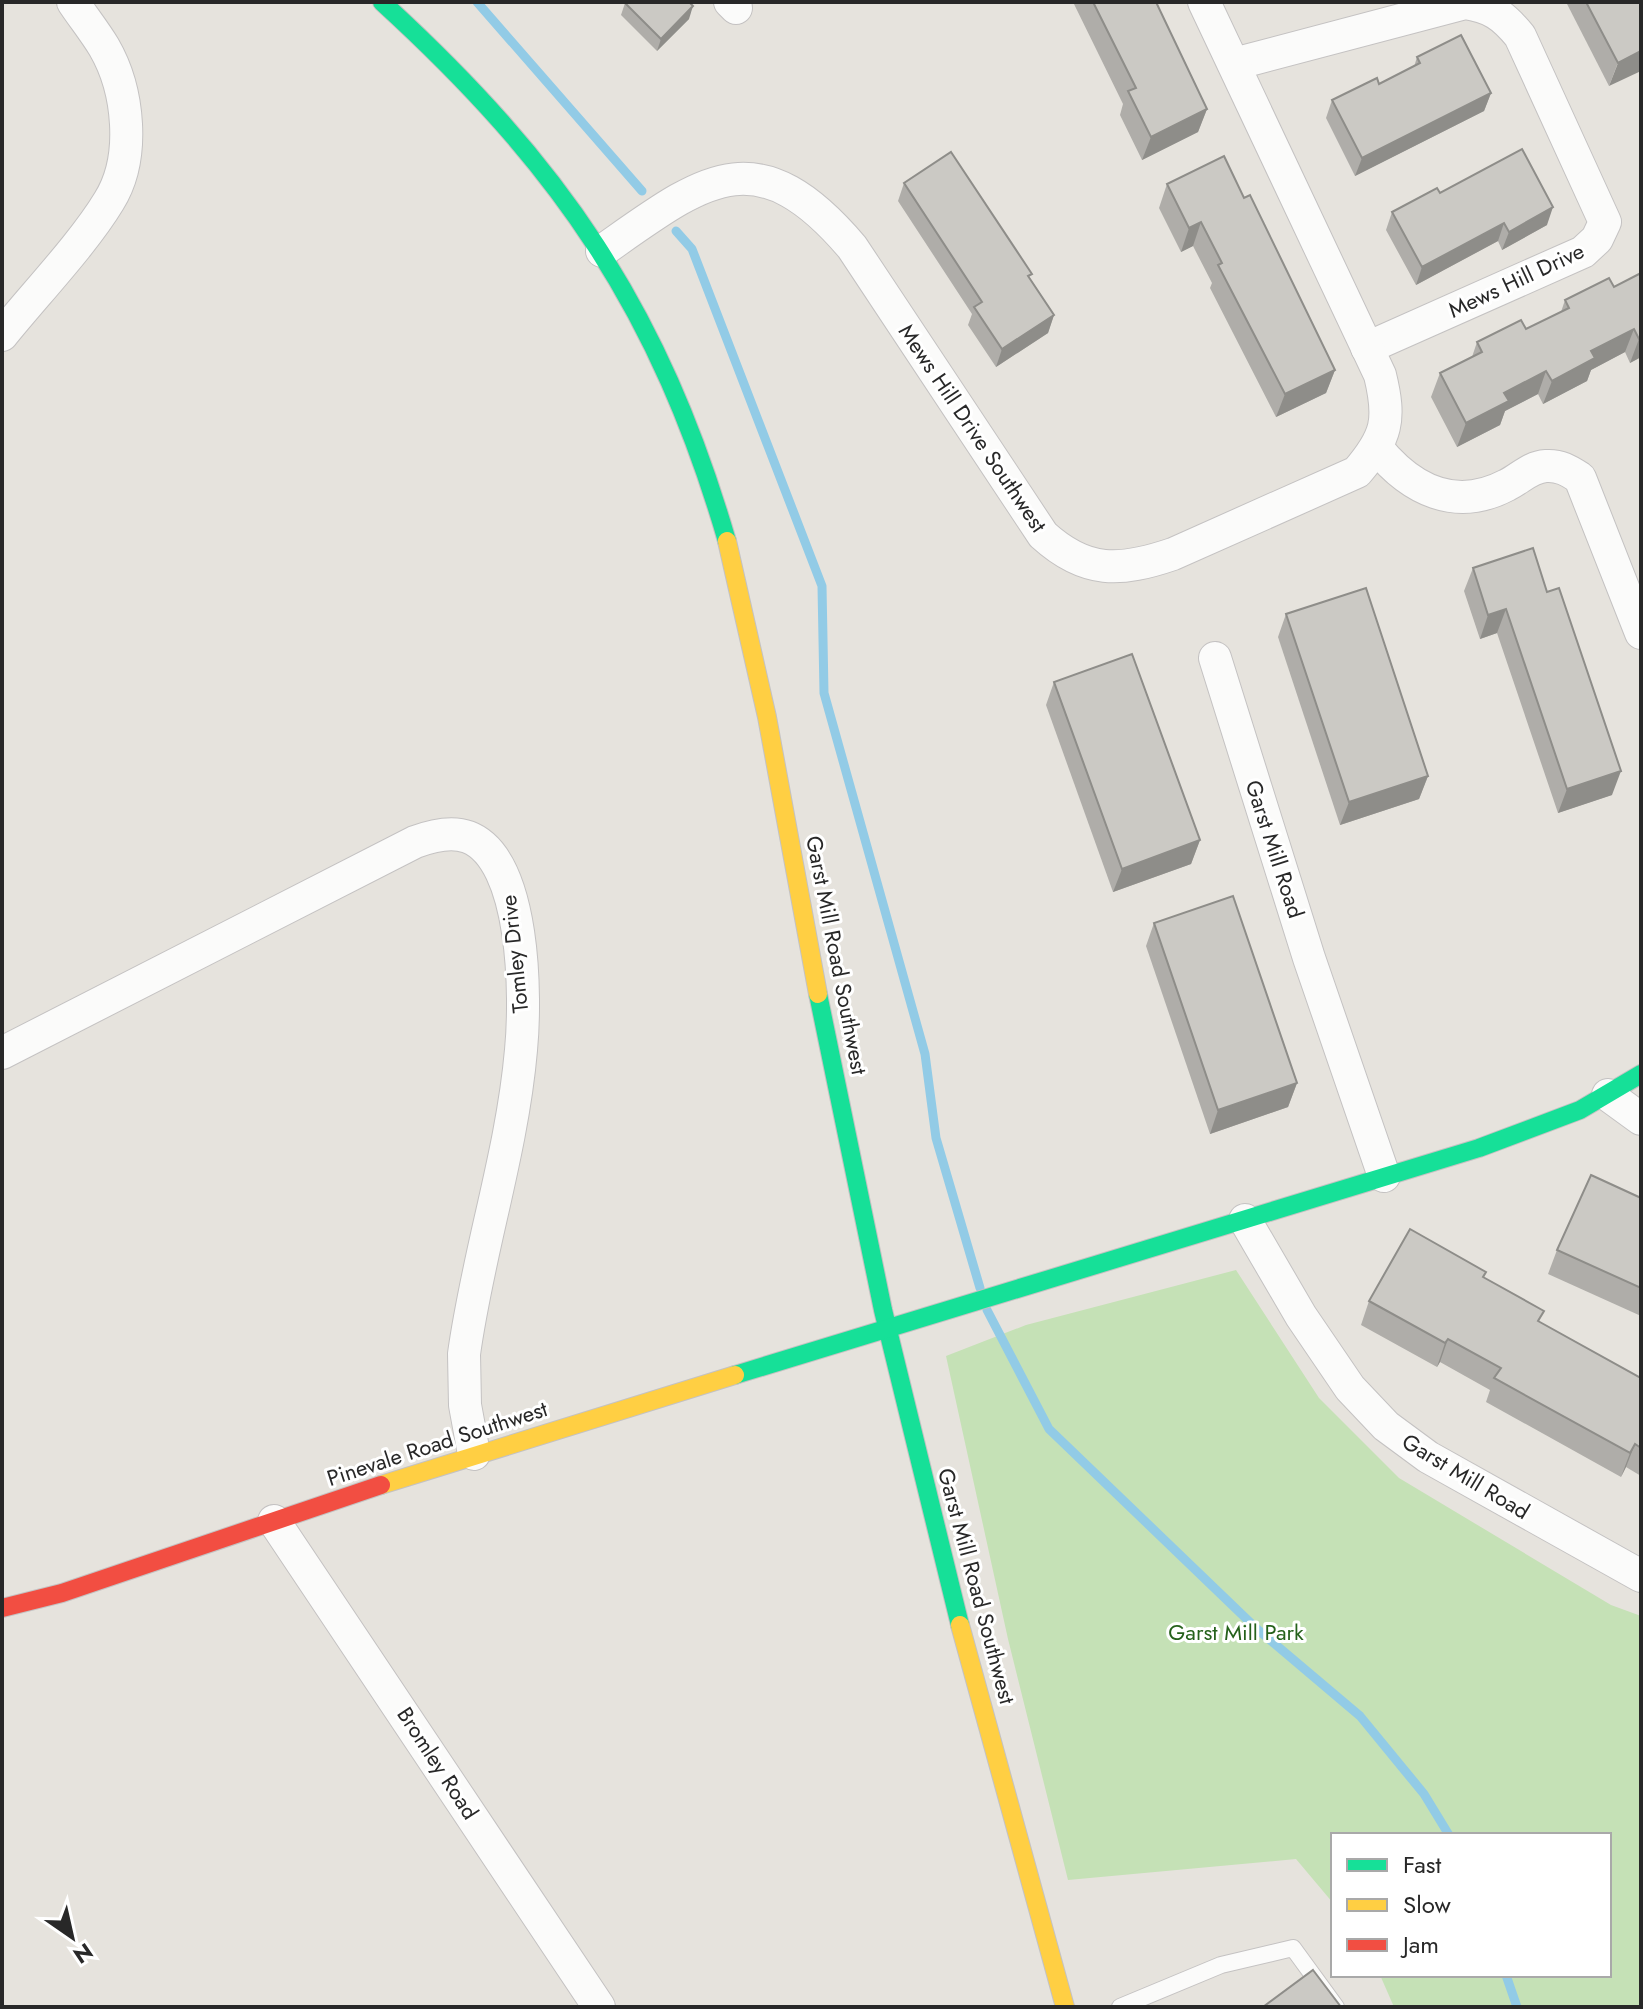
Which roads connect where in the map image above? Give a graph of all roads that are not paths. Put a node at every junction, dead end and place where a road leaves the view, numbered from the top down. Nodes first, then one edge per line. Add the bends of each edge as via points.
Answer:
1 (73, 2) edge
2 (382, 2) edge
3 (1204, 2) edge
4 (1234, 64) junction
5 (602, 251) junction
6 (2, 335) edge
7 (1367, 348) junction
8 (1377, 448) junction
9 (1641, 633) edge
10 (1215, 658) dead end
11 (2, 1053) edge
12 (1641, 1074) edge
13 (1608, 1095) junction
14 (1641, 1119) edge
15 (1384, 1176) junction
16 (1245, 1220) junction
17 (888, 1326) junction
18 (474, 1454) junction
19 (274, 1521) junction
20 (1641, 1576) edge
21 (2, 1608) edge
22 (1158, 2000) edge
23 (599, 2007) edge
24 (1065, 2007) edge
25 (1120, 2007) edge
26 (1336, 2007) edge

1 - 6 street via 105,49 121,90 126,138 122,170 110,200
2 - 5 street, Garst Mill Road Southwest via 497,115
3 - 4 street
4 - 7 street
4 - 7 street, Mews Hill Drive via 1465,3 1504,16 1520,36 1605,222 1597,239 1583,252
5 - 8 street, Mews Hill Drive Southwest via 683,194 712,183 758,181 796,194 852,247 1043,535 1062,553 1087,564 1145,563 1173,554 1357,472
5 - 17 street, Garst Mill Road Southwest via 684,408 723,527 754,648
7 - 8 street via 1387,405
8 - 9 street via 1417,487 1449,498 1487,494 1548,465 1573,473 1580,478
10 - 15 street, Garst Mill Road
11 - 18 street, Tomley Drive via 415,842 456,834 489,851 504,873 515,920 521,1050 464,1354 465,1405
12 - 13 street
13 - 14 street
13 - 15 street via 1479,1148
15 - 16 street
16 - 17 street
16 - 20 street, Garst Mill Road via 1350,1388 1386,1426 1428,1457
17 - 18 street, Pinevale Road Southwest
17 - 24 street, Garst Mill Road Southwest
18 - 19 street, Pinevale Road Southwest
19 - 21 street, Pinevale Road Southwest
19 - 23 street, Bromley Road
22 - 25 lane
22 - 26 lane via 1221,1965 1293,1948

